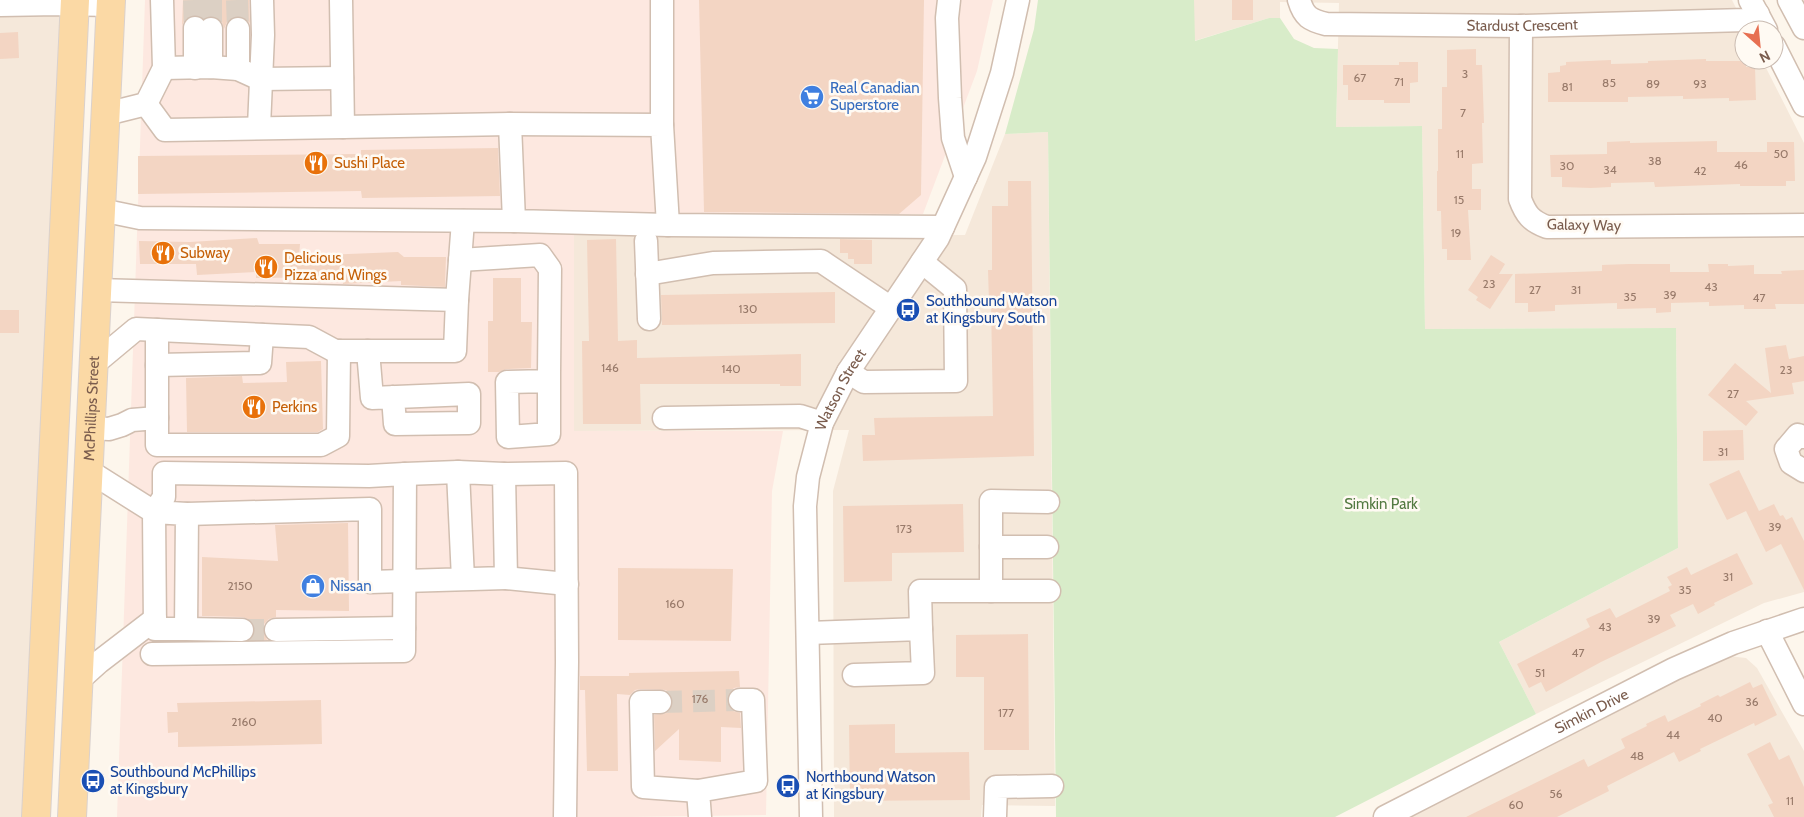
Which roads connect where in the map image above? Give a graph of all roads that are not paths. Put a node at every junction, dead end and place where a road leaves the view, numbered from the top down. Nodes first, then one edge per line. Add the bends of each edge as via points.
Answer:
1 (162, 0) edge
2 (262, 0) edge
3 (341, 0) edge
4 (662, 0) edge
5 (949, 0) edge
6 (1018, 0) edge
7 (1299, 0) edge
8 (1790, 0) edge
9 (75, 2) edge
10 (111, 3) edge
11 (0, 5) edge
12 (1758, 15) edge
13 (1521, 26) junction
14 (1804, 28) edge
15 (203, 29) tunnel mouth
16 (238, 29) tunnel mouth
17 (1784, 66) edge
18 (203, 67) junction
19 (164, 68) junction
20 (238, 69) junction
21 (342, 78) junction
22 (260, 80) junction
23 (146, 104) junction
24 (1804, 105) edge
25 (106, 114) junction
26 (510, 124) junction
27 (662, 125) junction
28 (259, 127) junction
29 (343, 127) junction
30 (966, 177) junction
31 (65, 210) junction
32 (101, 210) junction
33 (463, 221) junction
34 (514, 221) junction
35 (668, 225) junction
36 (1804, 225) edge
37 (943, 227) junction
38 (646, 241) dead end
39 (460, 260) junction
40 (922, 262) junction
41 (647, 274) junction
42 (97, 290) junction
43 (134, 292) junction
44 (457, 300) junction
45 (891, 308) junction
46 (60, 318) junction
47 (649, 319) dead end
48 (96, 321) junction
49 (146, 330) junction
50 (262, 335) junction
51 (339, 351) junction
52 (368, 351) junction
53 (94, 364) junction
54 (157, 365) junction
55 (848, 372) junction
56 (549, 381) dead end
57 (393, 397) dead end
58 (157, 418) junction
59 (664, 418) dead end
60 (822, 423) junction
61 (91, 428) junction
62 (1804, 437) edge
63 (89, 471) junction
64 (1804, 471) edge
65 (458, 472) junction
66 (405, 474) junction
67 (504, 474) junction
68 (369, 476) junction
69 (1048, 502) dead end
70 (370, 509) junction
71 (154, 512) junction
72 (187, 514) junction
73 (991, 547) junction
74 (1047, 547) dead end
75 (506, 578) junction
76 (463, 579) junction
77 (405, 581) junction
78 (567, 584) junction
79 (991, 591) junction
80 (1049, 591) dead end
81 (155, 619) junction
82 (1804, 619) edge
83 (404, 628) junction
84 (186, 629) junction
85 (921, 629) junction
86 (242, 630) tunnel mouth
87 (276, 630) tunnel mouth
88 (1767, 631) junction
89 (808, 633) junction
90 (152, 654) dead end
91 (854, 675) dead end
92 (79, 680) junction
93 (746, 700) dead end
94 (651, 702) dead end
95 (1804, 704) edge
96 (1052, 786) dead end
97 (698, 791) junction
98 (34, 811) edge
99 (72, 817) edge
100 (564, 817) edge
101 (700, 817) edge
102 (811, 817) edge
103 (995, 817) edge
104 (1385, 817) edge

1 - 19 street
2 - 22 street
3 - 21 street
4 - 27 street
5 - 30 street via 953,138
6 - 30 street, Watson Street via 1002,73
7 - 13 street, Stardust Crescent via 1310,20 1326,24
8 - 14 street
9 - 10 street
9 - 11 street
9 - 31 main road
10 - 25 main road, McPhillips Street
12 - 13 street, Stardust Crescent via 1746,20
13 - 36 street, Galaxy Way via 1520,199 1534,222 1547,227
15 - 18 street
16 - 20 street
17 - 24 street
18 - 19 street
18 - 20 street
19 - 23 street
20 - 22 street
21 - 22 street
21 - 29 street
22 - 28 street
23 - 25 street
23 - 28 street via 165,130
25 - 32 main road, McPhillips Street
26 - 27 street
26 - 29 street
26 - 34 street
27 - 35 street
28 - 29 street
30 - 37 street, Watson Street
31 - 32 main road
31 - 46 main road
32 - 33 street via 140,218
32 - 42 main road, McPhillips Street
33 - 34 street
33 - 39 street
34 - 35 street
35 - 37 street
37 - 40 street, Watson Street
38 - 41 street
39 - 44 street
39 - 56 street via 540,255 550,268
40 - 45 street, Watson Street
40 - 55 street via 955,289 956,382 864,382
41 - 45 street via 713,263 821,261
41 - 47 street
42 - 43 street
42 - 48 main road, McPhillips Street
43 - 44 street
43 - 49 street
44 - 52 street via 455,351
45 - 55 street, Watson Street
46 - 48 main road
46 - 98 main road
48 - 53 main road, McPhillips Street
49 - 50 street
49 - 53 street
49 - 54 street
50 - 51 street via 309,337
50 - 54 street via 260,363
51 - 52 street
51 - 58 street via 338,436 321,444 157,445
52 - 57 street via 372,398
53 - 61 main road, McPhillips Street
54 - 58 street
55 - 60 street, Watson Street
58 - 61 street via 132,420 109,429
59 - 60 street via 800,416
60 - 89 street, Watson Street via 808,477 805,506
61 - 63 main road, McPhillips Street
62 - 64 street via 1798,435 1786,448 1791,463
63 - 71 street
63 - 92 main road, McPhillips Street
65 - 66 street
65 - 67 street
65 - 76 street
66 - 68 street
66 - 77 street
67 - 75 street
67 - 78 street via 566,473
68 - 70 street
68 - 71 street via 164,473 164,498
69 - 73 street via 992,501
70 - 72 street
70 - 77 street via 370,582
71 - 72 street
71 - 81 street
72 - 84 street
73 - 74 street
73 - 79 street
75 - 76 street
75 - 78 street
76 - 77 street
77 - 83 street
78 - 100 street
79 - 80 street
79 - 85 street via 920,591
81 - 84 street via 155,629
81 - 92 street
82 - 88 street, Simkin Drive
83 - 87 street
83 - 90 street via 404,651
84 - 86 street
85 - 89 street
85 - 91 street via 923,673
88 - 95 street
88 - 104 street, Simkin Drive via 1733,642 1674,669
89 - 102 street, Watson Street
92 - 99 main road, McPhillips Street
93 - 97 street via 756,781
94 - 97 street via 643,787
96 - 103 street via 996,787
97 - 101 street

